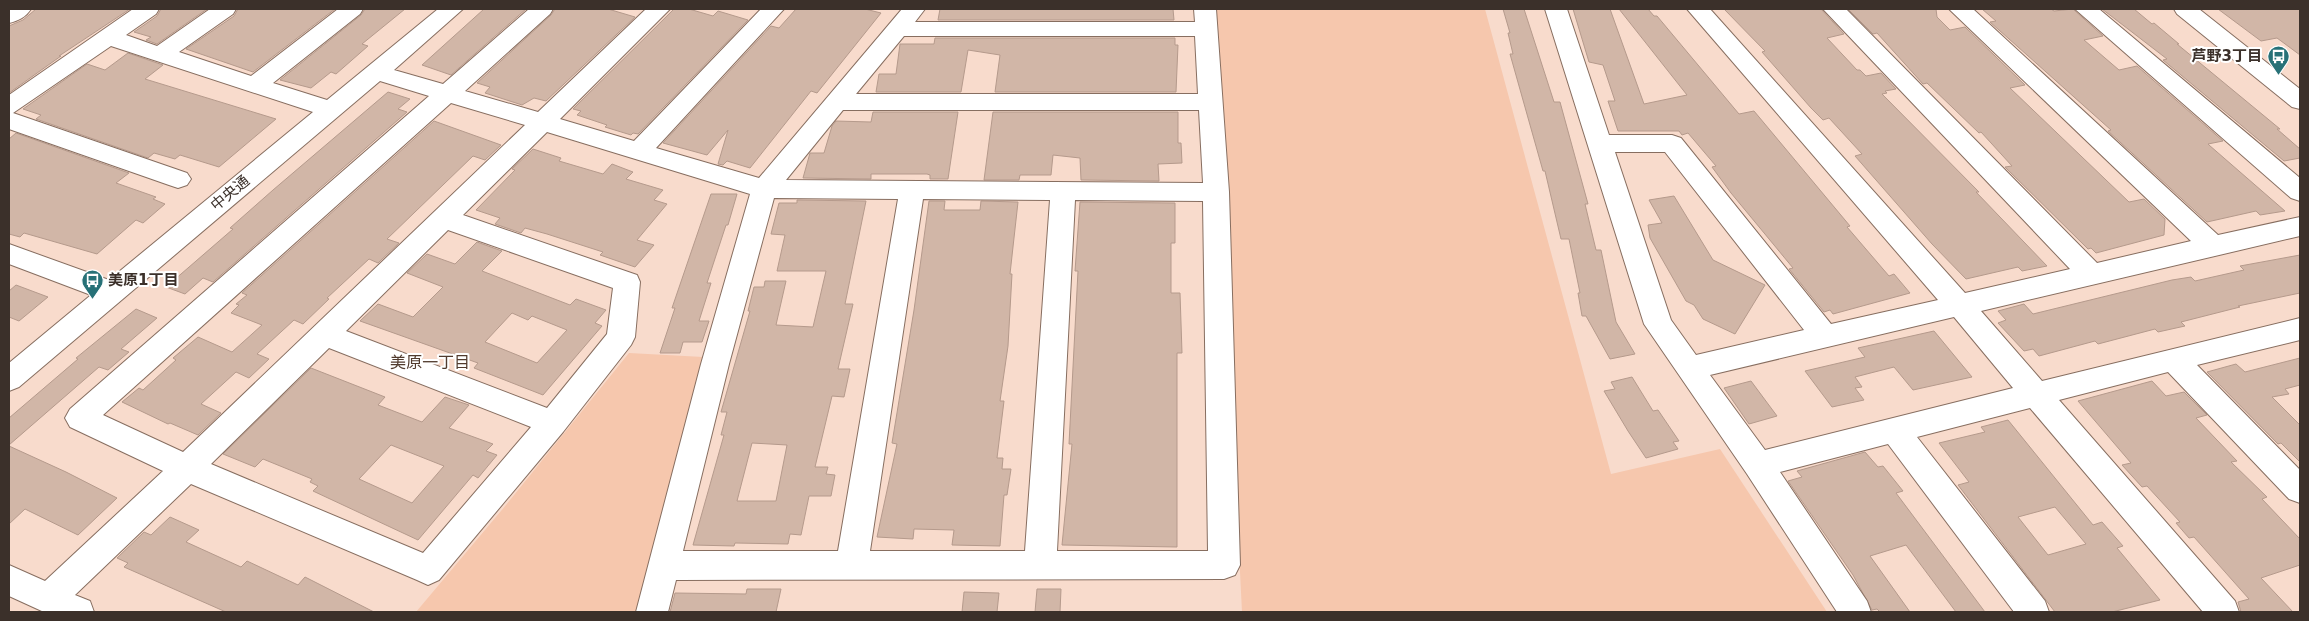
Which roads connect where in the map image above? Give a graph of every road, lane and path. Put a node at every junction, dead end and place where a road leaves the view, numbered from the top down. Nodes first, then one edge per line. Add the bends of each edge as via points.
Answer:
1 (20, 9) edge
2 (148, 9) edge
3 (225, 9) edge
4 (352, 9) edge
5 (452, 9) edge
6 (542, 9) edge
7 (659, 9) edge
8 (774, 9) edge
9 (1556, 9) edge
10 (1698, 9) edge
11 (1834, 9) edge
12 (1960, 9) edge
13 (2086, 9) edge
14 (2185, 9) edge
15 (9, 16) edge
16 (906, 19) edge
17 (1206, 19) edge
18 (107, 37) junction
19 (161, 54) junction
20 (376, 72) junction
21 (256, 84) junction
22 (447, 92) junction
23 (2300, 101) edge
24 (837, 102) junction
25 (1210, 102) junction
26 (9, 106) edge
27 (331, 110) junction
28 (9, 120) edge
29 (542, 121) junction
30 (1600, 143) junction
31 (638, 152) junction
32 (178, 179) dead end
33 (764, 189) junction
34 (1063, 190) junction
35 (912, 191) junction
36 (1216, 192) junction
37 (2300, 192) edge
38 (442, 218) junction
39 (2300, 226) edge
40 (2214, 247) junction
41 (9, 254) edge
42 (2091, 274) junction
43 (111, 292) junction
44 (1960, 306) junction
45 (2299, 332) edge
46 (324, 334) junction
47 (1824, 336) junction
48 (2174, 359) junction
49 (1690, 368) junction
50 (9, 379) edge
51 (2034, 394) junction
52 (553, 423) junction
53 (1894, 429) junction
54 (1758, 465) junction
55 (187, 468) junction
56 (2300, 490) edge
57 (664, 566) junction
58 (852, 566) junction
59 (1040, 566) junction
60 (9, 580) edge
61 (57, 606) edge
62 (652, 612) edge
63 (1855, 612) edge
64 (2033, 612) edge
65 (2223, 612) edge

1 - 15 street
2 - 18 street
3 - 19 street
4 - 21 street
5 - 20 street, 中央通
6 - 22 street
7 - 29 street
8 - 31 street
9 - 30 street
10 - 44 street
11 - 42 street
12 - 40 street
13 - 37 street
14 - 23 street
16 - 17 street
16 - 24 street
17 - 25 street
18 - 19 street
18 - 26 street
19 - 21 street
20 - 22 street
20 - 27 street, 中央通
21 - 27 street
22 - 29 street
22 - 55 street via 80,418
24 - 25 street
24 - 33 street
25 - 36 street
27 - 43 street, 中央通
28 - 32 street
29 - 31 street
29 - 38 street
30 - 47 street via 1672,144
30 - 49 street via 1658,324
31 - 33 street
33 - 35 street
33 - 57 street
34 - 35 street
34 - 36 street
34 - 59 street
35 - 58 street
36 - 59 street via 1224,565
38 - 46 street
38 - 52 street via 627,282 622,337
39 - 40 street
40 - 42 street
41 - 43 street
42 - 44 street
43 - 50 street, 中央通
44 - 47 street
44 - 51 street
45 - 48 street
46 - 52 street
46 - 55 street
47 - 49 street
48 - 51 street
48 - 56 street
49 - 54 street
51 - 53 street
51 - 65 street
52 - 55 street via 428,570
53 - 54 street
53 - 64 street
54 - 63 street
55 - 61 street
57 - 58 street
57 - 62 street
58 - 59 street
60 - 61 street

